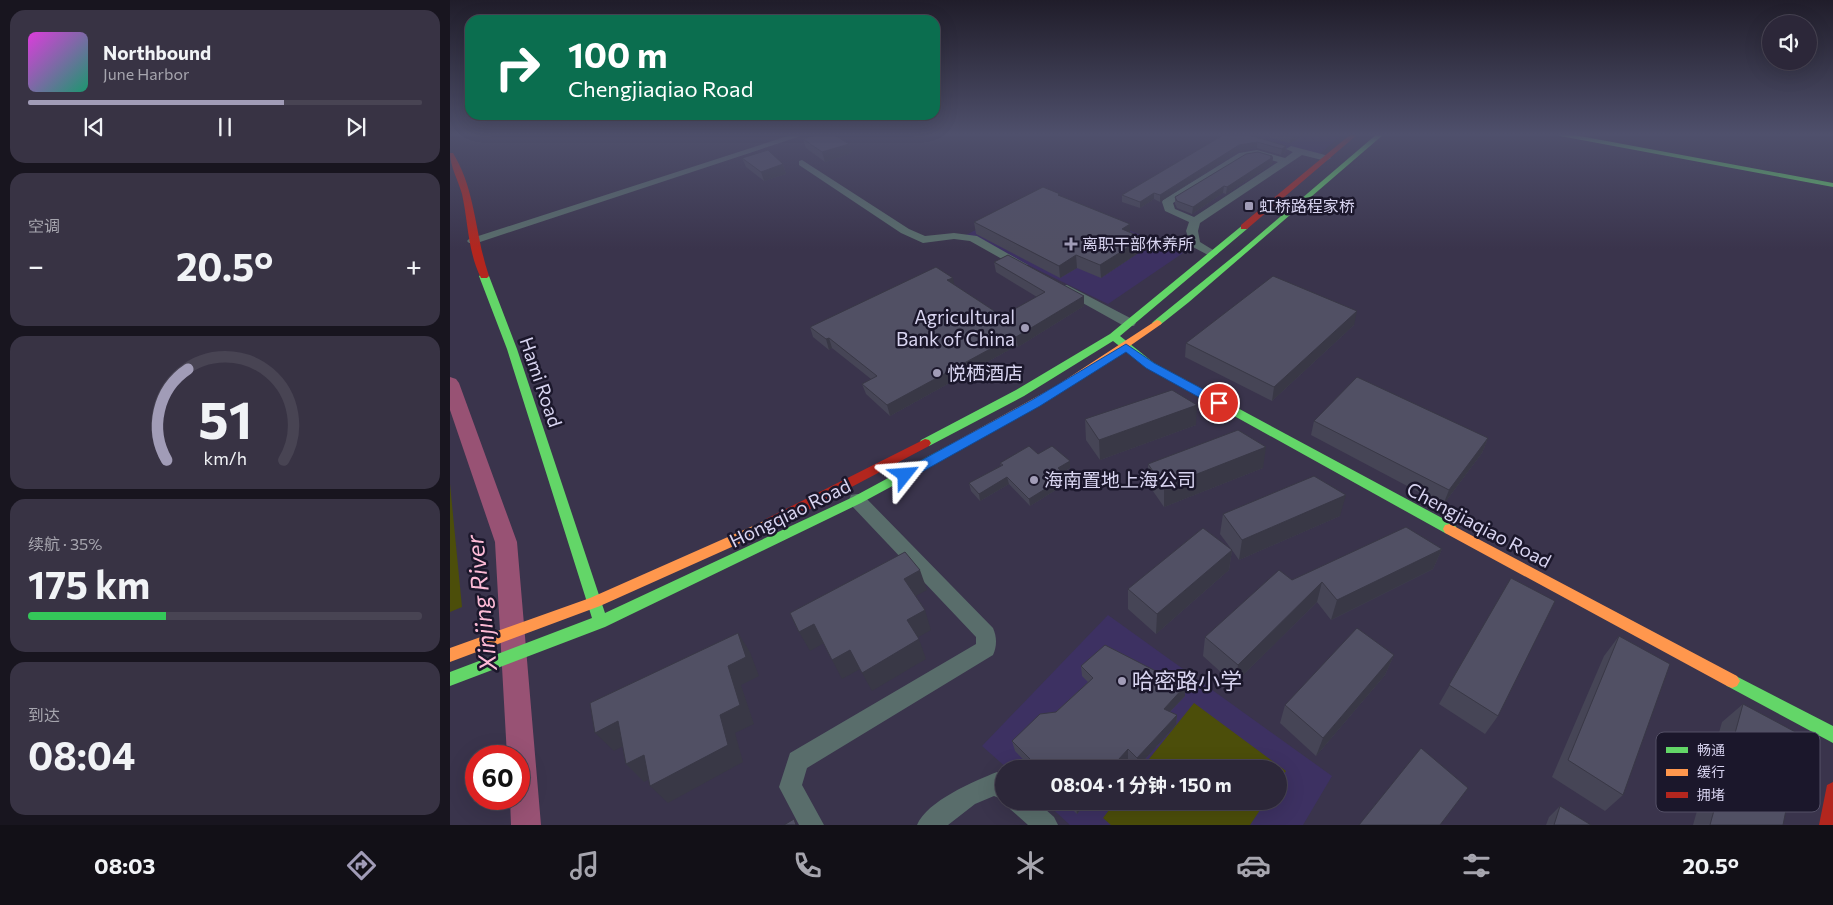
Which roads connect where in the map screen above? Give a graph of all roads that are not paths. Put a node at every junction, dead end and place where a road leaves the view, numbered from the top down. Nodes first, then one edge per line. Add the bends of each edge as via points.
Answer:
1 (460, 172) edge
2 (684, 172) edge
3 (816, 172) edge
4 (1215, 172) edge
5 (1269, 172) edge
6 (1309, 172) edge
7 (1335, 172) edge
8 (1766, 172) edge
9 (1833, 185) edge
10 (1195, 221) junction
11 (473, 241) junction
12 (1212, 253) junction
13 (1034, 271) edge
14 (1060, 286) edge
15 (1129, 323) junction
16 (1114, 336) junction
17 (1126, 347) junction
18 (857, 500) junction
19 (594, 602) junction
20 (600, 622) junction
21 (453, 654) edge
22 (453, 678) edge
23 (1833, 735) edge
24 (995, 784) edge
25 (1833, 790) edge
26 (1028, 810) edge
27 (812, 825) edge
28 (929, 825) edge
29 (1046, 825) edge
30 (1828, 825) edge

1 - 11 main road, Hami Road
2 - 11 street
3 - 13 street via 923,240 954,236 973,238
4 - 10 street via 1167,202 1170,211
5 - 10 street
6 - 12 main road, Hongqiao Road
7 - 17 main road, Hongqiao Road via 1212,281
8 - 9 main road
10 - 12 street via 1192,232 1195,244
11 - 19 main road, Hami Road via 512,349
12 - 15 main road, Hongqiao Road
14 - 15 street
15 - 16 main road, Hongqiao Road
16 - 17 main road, Chengjiaqiao Road
16 - 19 main road, Hongqiao Road via 1020,393 762,528
17 - 18 main road, Hongqiao Road via 1036,403
17 - 23 main road, Chengjiaqiao Road via 1150,365
18 - 20 main road, Hongqiao Road
18 - 27 street via 986,634 986,649 798,760 790,787
19 - 20 main road, Hami Road
19 - 21 main road, Hongqiao Road
20 - 22 main road, Hongqiao Road
24 - 28 street via 967,796
25 - 30 main road
26 - 29 street

